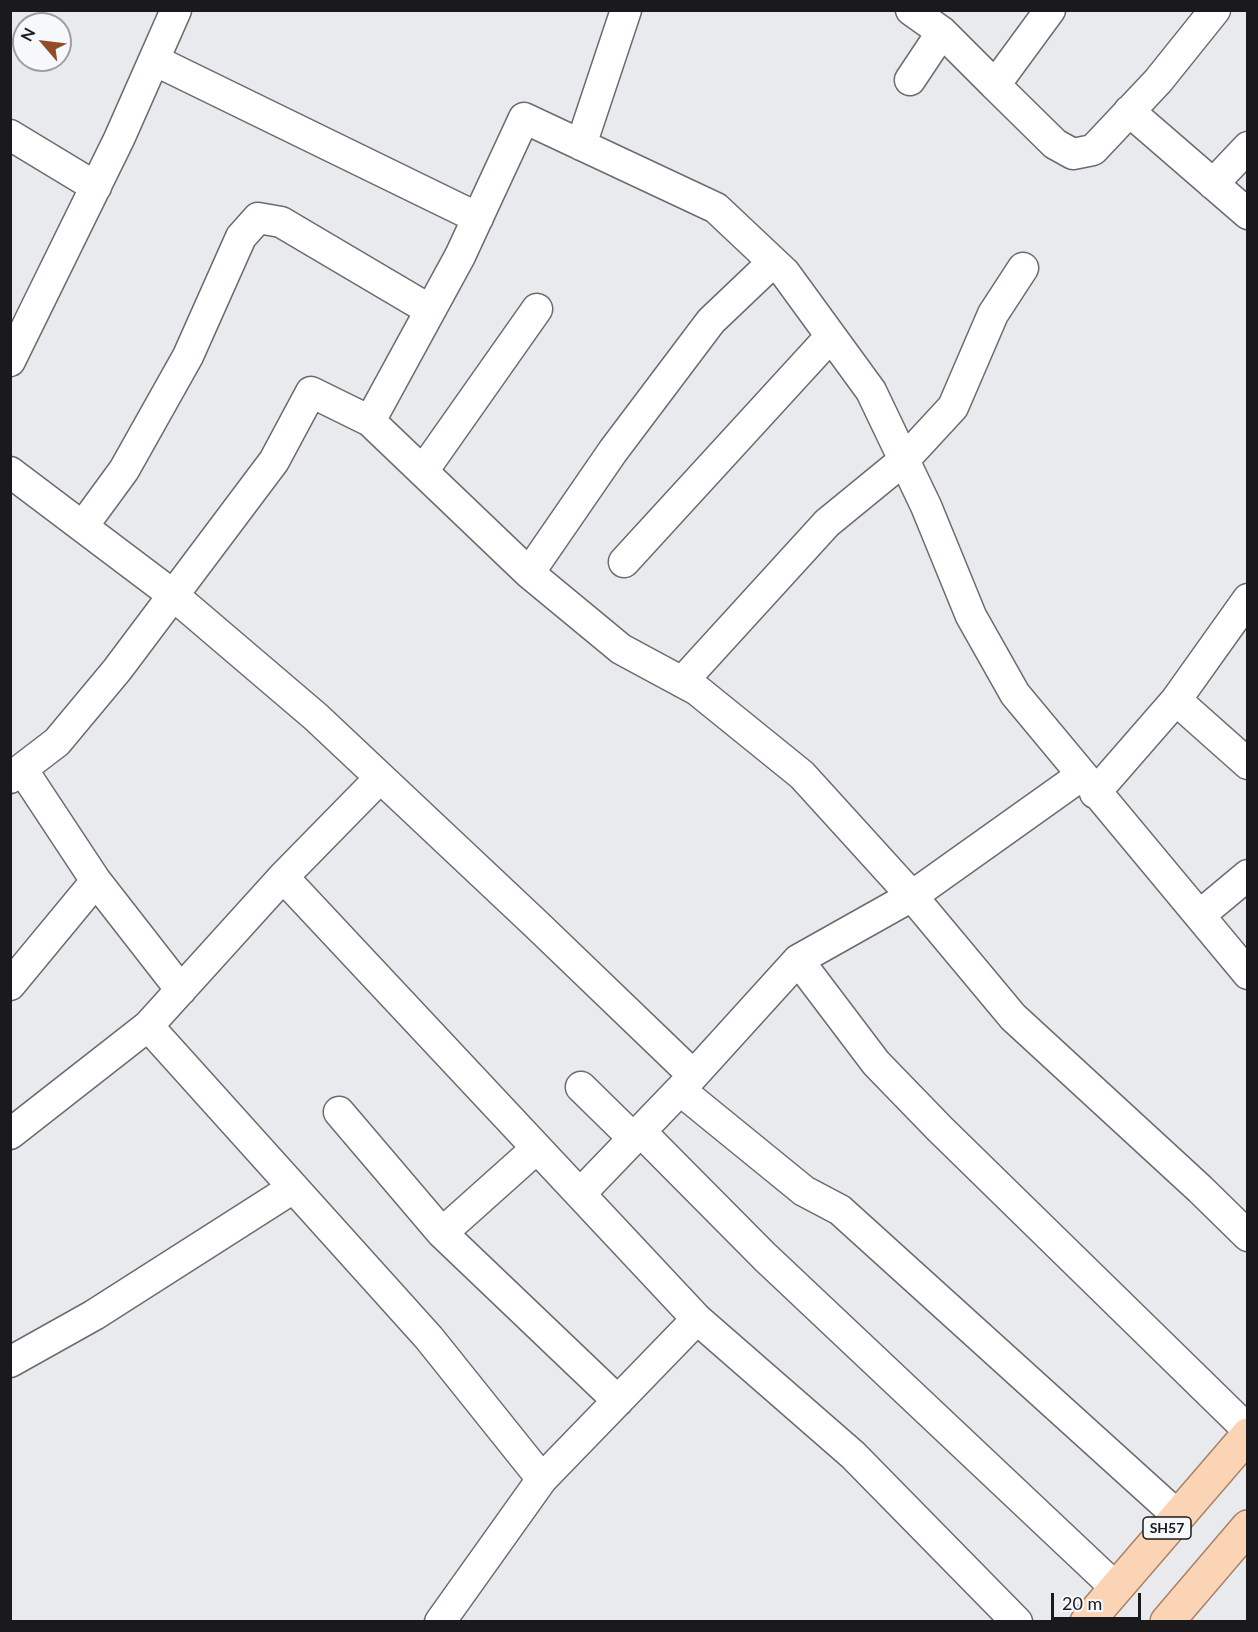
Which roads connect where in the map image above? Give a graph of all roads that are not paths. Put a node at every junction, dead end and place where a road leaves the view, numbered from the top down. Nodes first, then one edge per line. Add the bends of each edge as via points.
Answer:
1 (176, 10) edge
2 (626, 10) edge
3 (911, 10) edge
4 (1050, 10) edge
5 (1215, 10) edge
6 (942, 32) junction
7 (154, 60) junction
8 (910, 80) dead end
9 (995, 85) junction
10 (1129, 111) junction
11 (10, 135) edge
12 (581, 145) junction
13 (1248, 147) edge
14 (1213, 184) junction
15 (96, 187) junction
16 (1248, 214) edge
17 (478, 218) junction
18 (773, 262) junction
19 (1023, 268) dead end
20 (537, 309) dead end
21 (430, 310) junction
22 (831, 336) junction
23 (10, 361) edge
24 (370, 421) junction
25 (904, 460) junction
26 (423, 471) junction
27 (10, 472) edge
28 (83, 526) junction
29 (624, 562) dead end
30 (529, 573) junction
31 (173, 595) junction
32 (1248, 598) edge
33 (682, 682) junction
34 (1176, 700) junction
35 (1248, 764) edge
36 (16, 773) edge
37 (380, 778) junction
38 (1089, 784) junction
39 (1248, 876) edge
40 (284, 877) junction
41 (96, 881) junction
42 (912, 896) junction
43 (1200, 915) junction
44 (798, 960) junction
45 (1248, 974) edge
46 (10, 985) edge
47 (181, 990) junction
48 (148, 1026) junction
49 (686, 1083) junction
50 (582, 1087) dead end
51 (339, 1112) dead end
52 (10, 1134) edge
53 (637, 1135) junction
54 (537, 1148) junction
55 (293, 1188) junction
56 (580, 1194) junction
57 (442, 1233) junction
58 (1248, 1236) edge
59 (697, 1319) junction
60 (10, 1362) edge
61 (618, 1401) junction
62 (1248, 1430) edge
63 (1248, 1435) edge
64 (542, 1479) junction
65 (1178, 1516) junction
66 (1248, 1527) edge
67 (1116, 1588) junction
68 (440, 1622) edge
69 (1017, 1622) edge
70 (1087, 1622) edge
71 (1167, 1622) edge

1 - 7 street
2 - 12 street
3 - 6 street
4 - 9 street
5 - 10 street
6 - 8 street
6 - 9 street
7 - 15 street
7 - 17 street
9 - 10 street via 1055,144 1073,154 1094,150
10 - 14 street
11 - 15 street
12 - 17 street via 524,118
12 - 18 street via 716,208
13 - 14 street
14 - 16 street
15 - 23 street
17 - 21 street
18 - 22 street
18 - 30 street via 711,321 613,451
19 - 25 street via 993,315 953,407
20 - 26 street
21 - 24 street
21 - 28 street via 281,222 258,218 241,237 188,356 129,460
22 - 25 street via 871,391
22 - 29 street
24 - 26 street
24 - 31 street via 311,392 274,461
25 - 33 street via 827,523
25 - 38 street via 971,616 1015,694
26 - 30 street
27 - 28 street
28 - 31 street
30 - 33 street via 621,649
31 - 36 street via 57,742
31 - 37 street via 316,717
32 - 34 street
33 - 42 street via 802,775
34 - 35 street
34 - 38 street
36 - 41 street
37 - 40 street
37 - 49 street
38 - 42 street
38 - 43 street
39 - 43 street
40 - 47 street
40 - 54 street
41 - 46 street
41 - 47 street
42 - 44 street
42 - 58 street via 1013,1017
43 - 45 street
44 - 49 street
44 - 62 street via 892,1080
47 - 48 street
48 - 52 street
48 - 55 street
49 - 53 street
49 - 65 street via 804,1191 840,1210
50 - 53 street
51 - 57 street
53 - 56 street
53 - 67 street
54 - 56 street
54 - 57 street
55 - 60 street via 94,1315
55 - 64 street via 429,1338
56 - 59 street
57 - 61 street
59 - 61 street
59 - 69 street via 853,1455
61 - 64 street
63 - 65 main road, SH57
64 - 68 street
65 - 67 main road, SH57
66 - 71 main road
67 - 70 main road, SH57

